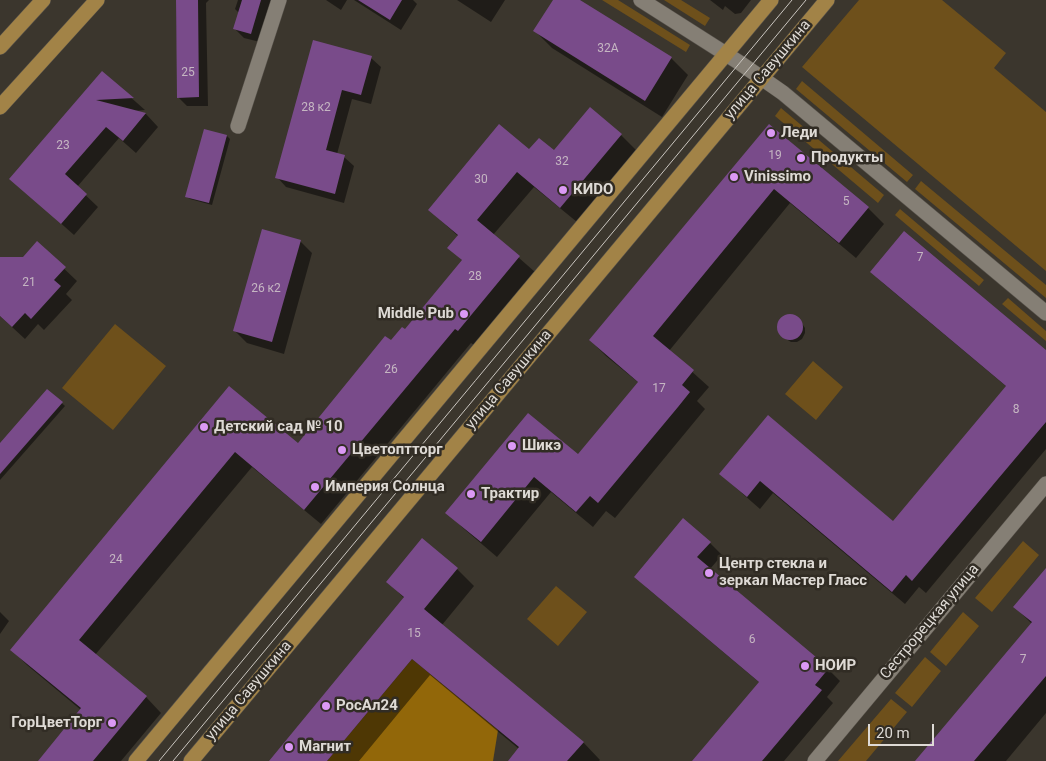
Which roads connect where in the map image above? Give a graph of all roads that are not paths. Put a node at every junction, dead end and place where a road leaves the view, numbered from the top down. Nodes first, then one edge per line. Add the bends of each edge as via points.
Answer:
1 (43, 0) edge
2 (97, 0) edge
3 (279, 0) edge
4 (641, 0) edge
5 (771, 0) edge
6 (827, 0) edge
7 (0, 47) edge
8 (727, 54) junction
9 (761, 78) junction
10 (0, 107) edge
11 (238, 126) dead end
12 (1046, 313) edge
13 (1046, 484) edge
14 (136, 761) edge
15 (191, 761) edge
16 (815, 761) edge

1 - 7 main road
2 - 10 main road
3 - 11 street
4 - 8 street
5 - 8 main road
6 - 9 main road, улица Савушкина
8 - 9 street
8 - 14 main road
9 - 12 street via 791,99
9 - 15 main road, улица Савушкина
13 - 16 street, Сестрорецкая улица

